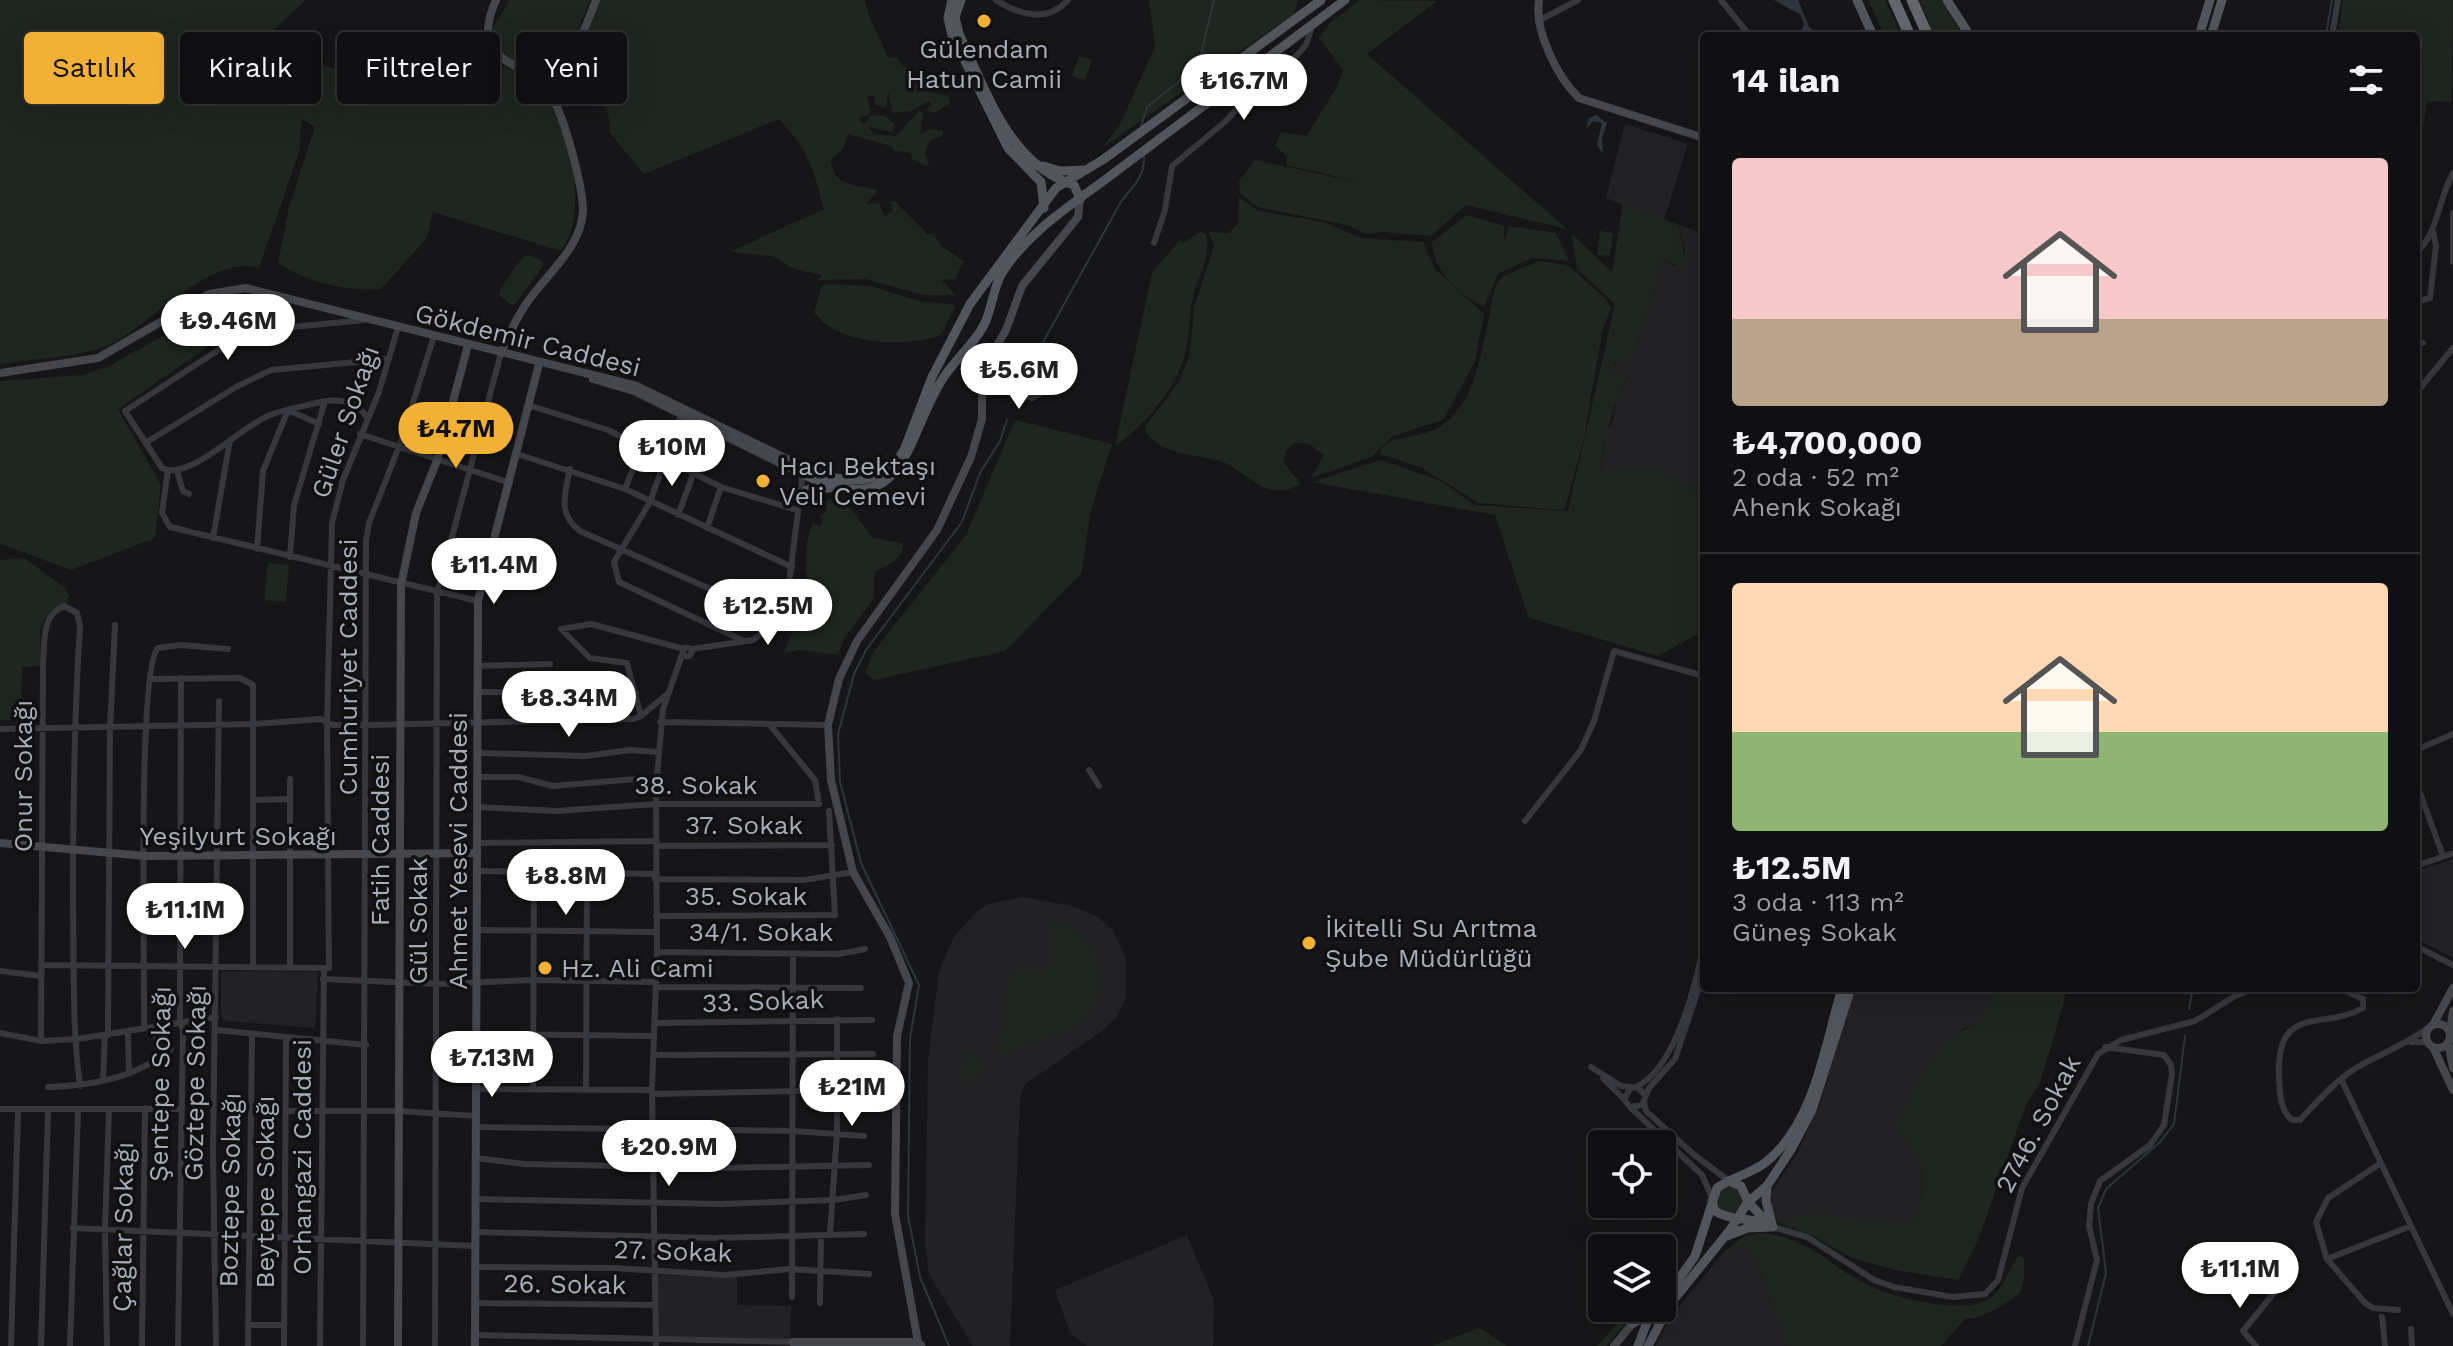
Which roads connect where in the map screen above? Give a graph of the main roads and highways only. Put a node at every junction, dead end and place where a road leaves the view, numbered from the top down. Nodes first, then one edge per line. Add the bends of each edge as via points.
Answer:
1 (496, 0) edge
2 (596, 0) edge
3 (952, 0) edge
4 (961, 0) edge
5 (1321, 0) edge
6 (1345, 0) edge
7 (1539, 0) edge
8 (1857, 0) edge
9 (1894, 0) edge
10 (1912, 0) edge
11 (1947, 0) edge
12 (2210, 0) edge
13 (2222, 0) edge
14 (582, 32) edge
15 (1871, 32) edge
16 (1908, 32) edge
17 (1926, 32) edge
18 (1967, 32) edge
19 (2200, 32) edge
20 (2212, 32) edge
21 (516, 70) edge
22 (553, 104) edge
23 (1700, 137) edge
24 (1033, 166) junction
25 (1087, 169) junction
26 (1066, 182) junction
27 (1054, 191) junction
28 (1080, 199) junction
29 (1067, 207) junction
30 (1044, 208) junction
31 (1073, 223) junction
32 (983, 326) junction
33 (956, 329) junction
34 (468, 345) junction
35 (501, 353) junction
36 (539, 364) junction
37 (0, 373) edge
38 (803, 471) junction
39 (836, 488) junction
40 (798, 495) road end
41 (0, 843) edge
42 (476, 848) junction
43 (400, 854) junction
44 (2453, 988) edge
45 (1841, 992) edge
46 (1850, 992) edge
47 (2450, 1007) edge
48 (2430, 1026) junction
49 (2449, 1032) junction
50 (2448, 1042) junction
51 (2430, 1045) junction
52 (2453, 1068) edge
53 (2453, 1090) edge
54 (1729, 1181) junction
55 (1767, 1186) junction
56 (1712, 1200) junction
57 (1748, 1202) junction
58 (1739, 1217) junction
59 (1773, 1227) junction
60 (1725, 1236) junction
61 (1682, 1275) junction
62 (1676, 1280) edge
63 (1676, 1284) edge
64 (1676, 1290) edge
65 (1635, 1322) edge
66 (1649, 1322) edge
67 (1656, 1322) edge
68 (1632, 1324) junction
69 (1644, 1329) junction
70 (793, 1344) edge
71 (920, 1344) edge
72 (398, 1346) edge
73 (475, 1346) edge
74 (1614, 1346) edge
75 (1638, 1346) edge
76 (1648, 1346) edge

1 - 21 main road via 488,30 497,53
2 - 14 main road
3 - 24 main road via 952,35 1008,148
4 - 24 main road via 955,17 959,34 1011,138
5 - 25 main road, bridge
6 - 28 main road, bridge
7 - 23 main road via 1538,21 1566,83 1579,98
8 - 15 main road
9 - 16 highway
10 - 17 highway
11 - 18 main road
12 - 19 main road
13 - 20 main road
22 - 35 main road via 575,160 581,221 574,243 526,304
24 - 25 main road
24 - 26 main road
24 - 27 main road
24 - 30 main road
25 - 26 main road
26 - 27 main road
26 - 28 main road via 1077,187
27 - 29 main road
27 - 30 main road
28 - 29 main road
28 - 31 main road
29 - 31 main road
29 - 32 main road via 1002,273
30 - 33 main road via 986,280
31 - 71 main road via 1022,286 1006,330 982,371 982,419 971,457 937,530 857,641 839,679 828,725 831,780 853,872 909,983 897,1036 895,1214
32 - 33 main road via 964,346 956,342
32 - 39 main road via 940,382 900,468 871,486
33 - 38 main road via 904,450 892,466 852,482
34 - 35 main road, Gökdemir Caddesi
34 - 37 main road, Gökdemir Caddesi via 235,287 209,294 98,358
34 - 43 main road, Fatih Caddesi via 438,458 416,513 401,585
35 - 36 main road, Gökdemir Caddesi
36 - 38 main road, Gökdemir Caddesi via 637,386
36 - 42 main road, Ahmet Yesevi Caddesi via 478,601
38 - 39 main road
39 - 40 main road
41 - 43 main road, Yeşilyurt Sokağı via 145,856
42 - 43 main road, Yeşilyurt Sokağı
42 - 73 main road, Ahmet Yesevi Caddesi
43 - 72 main road, Fatih Caddesi
44 - 47 main road
45 - 54 main road via 1814,1082 1791,1133 1768,1161
46 - 55 main road via 1812,1110
47 - 48 main road
47 - 49 main road
48 - 49 main road via 2443,1024
48 - 51 main road
49 - 50 main road
50 - 51 main road
50 - 52 main road
51 - 53 main road
54 - 56 main road via 1717,1188
54 - 57 main road via 1741,1186
55 - 57 main road
55 - 59 main road
56 - 58 main road via 1720,1214
56 - 61 main road via 1702,1240
57 - 58 main road
57 - 59 main road
58 - 59 main road
58 - 60 main road
59 - 60 main road
60 - 64 main road
61 - 62 main road
61 - 63 main road
65 - 68 main road
66 - 69 main road
67 - 76 main road
68 - 69 main road
68 - 74 main road
69 - 75 main road
70 - 71 main road

